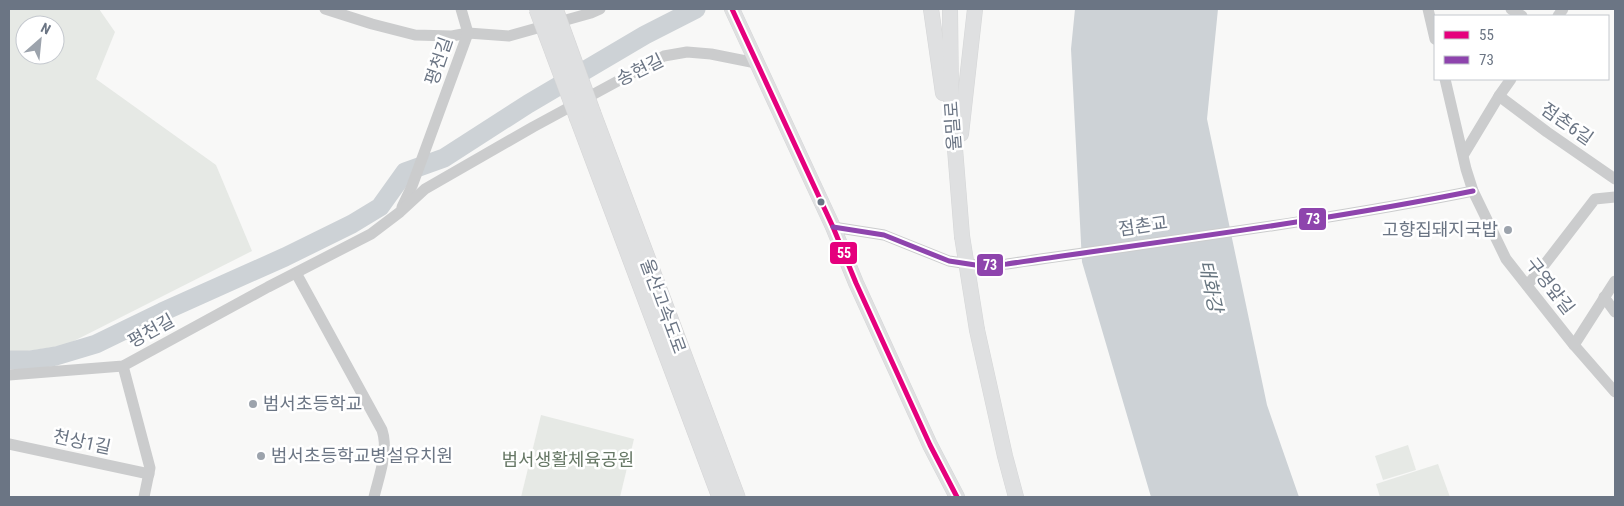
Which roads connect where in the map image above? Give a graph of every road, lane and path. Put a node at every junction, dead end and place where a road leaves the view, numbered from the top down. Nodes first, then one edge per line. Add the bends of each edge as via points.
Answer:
1 (325, 9) edge
2 (461, 9) edge
3 (538, 9) edge
4 (554, 9) edge
5 (600, 9) edge
6 (1428, 9) edge
7 (734, 12) edge
8 (931, 13) edge
9 (950, 13) edge
10 (974, 13) edge
11 (468, 33) junction
12 (1434, 35) edge
13 (756, 63) junction
14 (1445, 80) edge
15 (1510, 80) edge
16 (1499, 96) junction
17 (586, 116) junction
18 (533, 128) joint
19 (1464, 154) junction
20 (956, 173) junction
21 (1615, 179) edge
22 (1473, 191) junction
23 (1615, 197) edge
24 (400, 212) junction
25 (833, 227) junction
26 (296, 274) junction
27 (1527, 285) junction
28 (1614, 285) edge
29 (1604, 297) junction
30 (1615, 312) edge
31 (1574, 345) junction
32 (123, 366) junction
33 (9, 375) edge
34 (1615, 392) edge
35 (9, 444) edge
36 (149, 474) junction
37 (144, 497) edge
38 (374, 497) edge
39 (721, 497) edge
40 (736, 497) edge
41 (957, 497) edge
42 (1016, 497) edge

1 - 11 street via 416,35
2 - 11 street
3 - 17 highway, bridge
4 - 17 highway, bridge
5 - 11 street via 509,36
6 - 12 street
7 - 13 main road
8 - 20 main road
9 - 20 main road, 울밀로
10 - 20 main road
11 - 24 street, 평천길
13 - 18 street, 송현길 via 687,52 664,56
13 - 25 main road
14 - 19 street, 구영앞길
15 - 16 street
16 - 19 street
16 - 21 street, 점촌6길
17 - 39 highway, 울산고속도로
17 - 40 highway, 울산고속도로
18 - 24 street, 평천길 via 425,189
19 - 22 street, 구영앞길
20 - 42 main road, 울밀로, bridge via 977,330
22 - 25 street, 점촌교 via 1283,223 982,266 949,261 884,235
22 - 27 street, 구영앞길 via 1506,259
23 - 27 street via 1595,199
24 - 26 street, 평천길 via 371,234
25 - 41 main road via 930,445
26 - 32 street, 평천길
26 - 38 street via 382,430 384,451
27 - 31 street, 구영앞길
28 - 29 street
29 - 30 street
29 - 31 street
31 - 34 street, 구영앞길
32 - 33 street, 평천길
32 - 36 street
35 - 36 street, 천상1길
36 - 37 street

